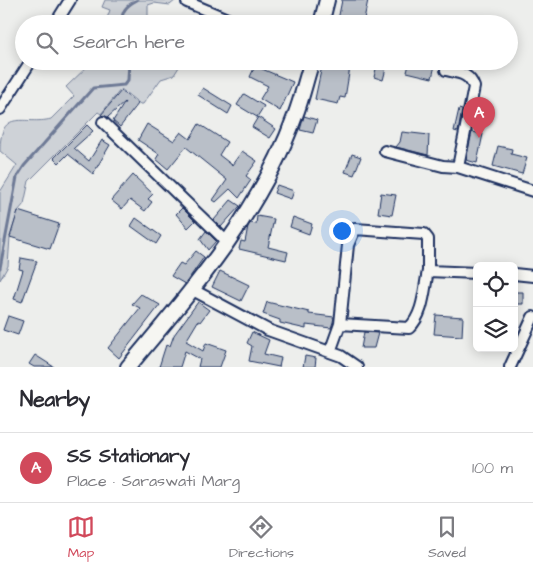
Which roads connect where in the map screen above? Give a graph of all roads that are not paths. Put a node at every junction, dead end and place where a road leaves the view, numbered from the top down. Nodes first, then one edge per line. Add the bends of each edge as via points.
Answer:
1 (70, 0) edge
2 (326, 0) edge
3 (187, 2) dead end
4 (61, 15) edge
5 (218, 15) edge
6 (323, 15) edge
7 (25, 70) edge
8 (309, 70) edge
9 (446, 70) dead end
10 (0, 109) edge
11 (104, 122) dead end
12 (385, 152) dead end
13 (458, 167) junction
14 (533, 191) edge
15 (226, 242) junction
16 (428, 271) junction
17 (473, 272) edge
18 (518, 274) edge
19 (533, 276) edge
20 (193, 290) junction
21 (533, 317) edge
22 (340, 324) junction
23 (330, 352) junction
24 (128, 367) edge
25 (357, 367) edge
26 (510, 367) edge

1 - 4 street
2 - 6 street
3 - 5 street
7 - 10 street
8 - 15 street via 282,146
9 - 13 street via 464,74 474,87
11 - 15 street
12 - 13 street
13 - 14 street
15 - 20 street
16 - 17 street
16 - 22 street via 422,304 409,328
16 - 22 street via 428,239 424,234 356,228 348,245
18 - 19 street
20 - 23 street via 268,330
20 - 24 street
21 - 26 street
22 - 23 street
23 - 25 street

